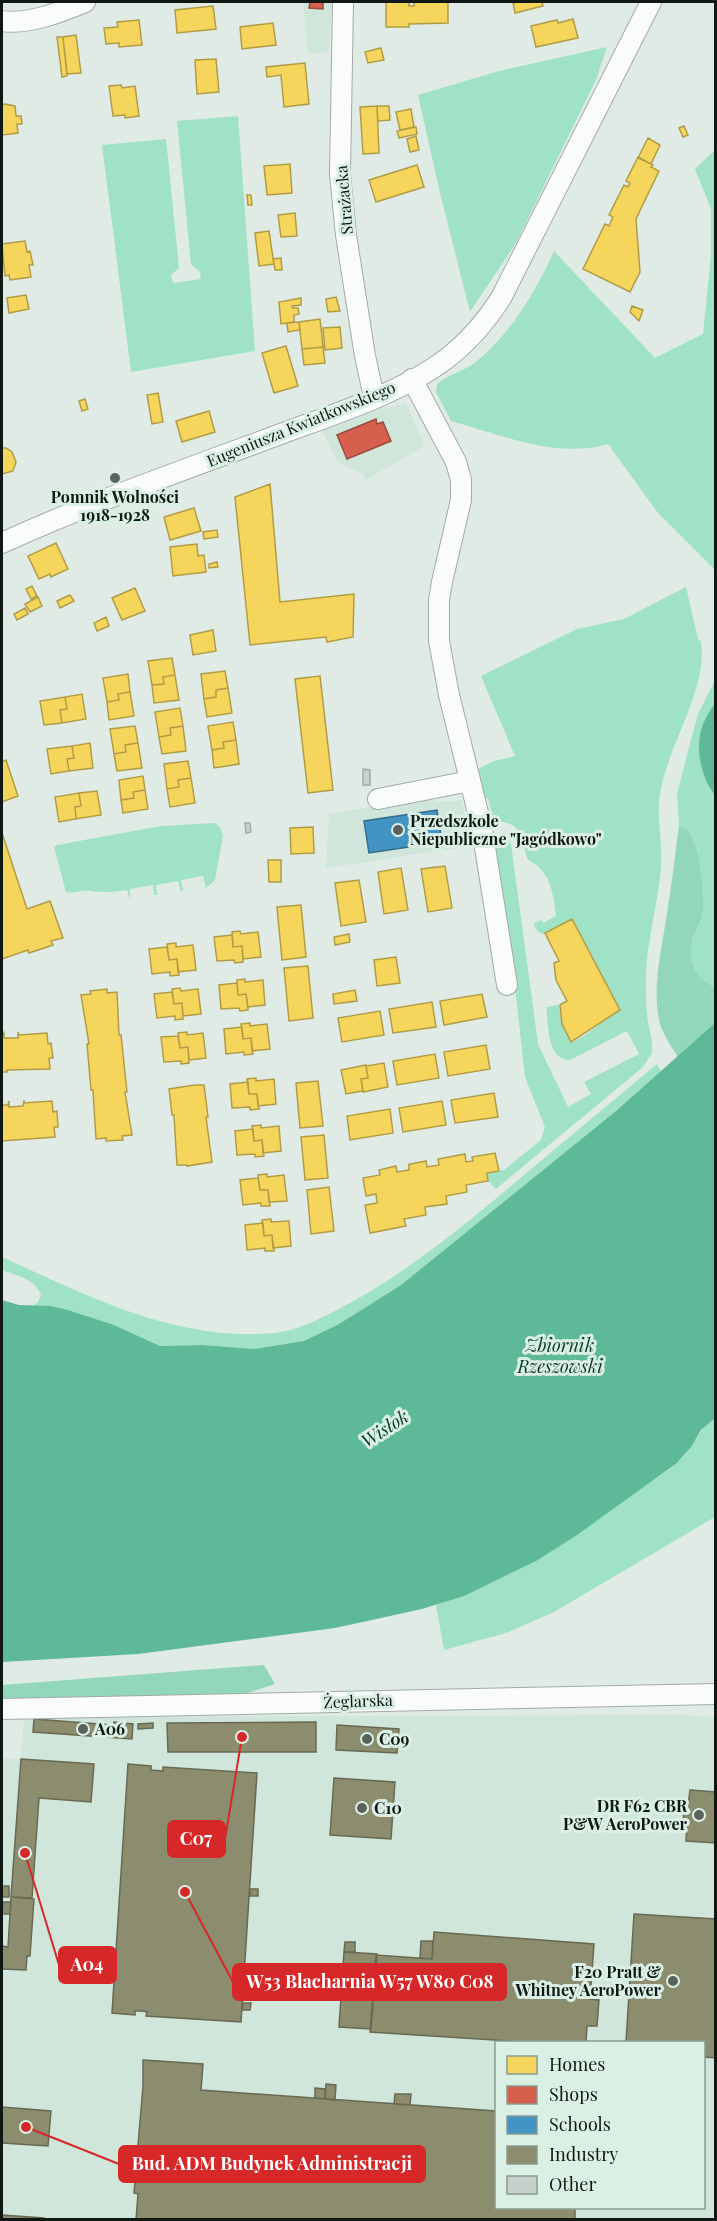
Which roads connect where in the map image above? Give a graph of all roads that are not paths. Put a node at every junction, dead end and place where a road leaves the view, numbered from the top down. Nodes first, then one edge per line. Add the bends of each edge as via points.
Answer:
1 (86, 2) edge
2 (343, 2) edge
3 (651, 2) edge
4 (2, 21) edge
5 (412, 379) junction
6 (374, 397) junction
7 (2, 543) edge
8 (470, 781) junction
9 (378, 799) dead end
10 (507, 985) dead end
11 (716, 1694) edge
12 (2, 1709) edge

1 - 4 street via 33,18
2 - 6 street, Strażacka via 339,126 342,204
3 - 5 street, Eugeniusza Kwiatkowskiego via 501,298 465,342
5 - 6 street, Eugeniusza Kwiatkowskiego
5 - 8 street via 456,462 461,480 438,619 443,664
6 - 7 street, Eugeniusza Kwiatkowskiego
8 - 9 street
8 - 10 street via 482,829
11 - 12 street, Żeglarska

